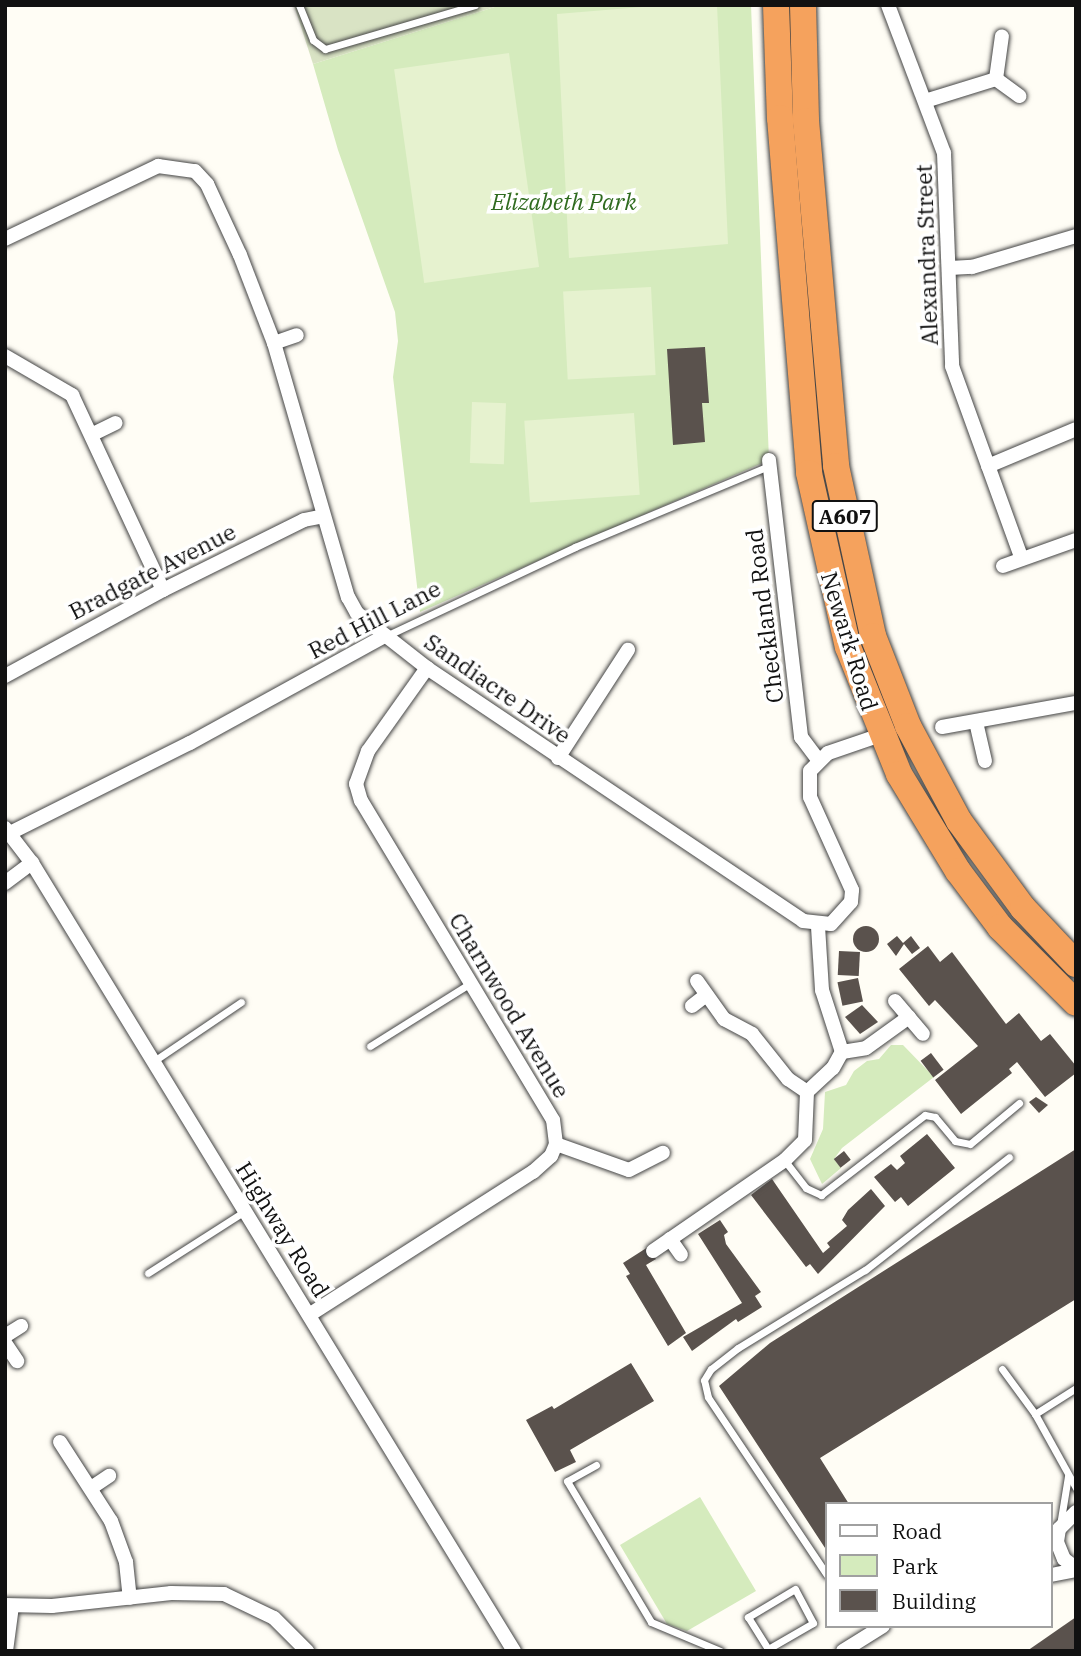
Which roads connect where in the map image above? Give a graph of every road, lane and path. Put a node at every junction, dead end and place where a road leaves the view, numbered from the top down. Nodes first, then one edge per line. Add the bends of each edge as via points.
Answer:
1 (299, 5) edge
2 (475, 5) edge
3 (776, 5) edge
4 (803, 5) edge
5 (888, 5) edge
6 (1002, 36) dead end
7 (996, 79) junction
8 (1019, 96) dead end
9 (925, 102) junction
10 (1076, 236) edge
11 (5, 239) edge
12 (950, 268) junction
13 (297, 335) dead end
14 (274, 343) junction
15 (5, 356) edge
16 (116, 423) dead end
17 (1076, 429) edge
18 (93, 434) junction
19 (769, 463) joint
20 (988, 466) junction
21 (324, 516) junction
22 (1076, 540) edge
23 (1022, 559) junction
24 (1003, 566) dead end
25 (163, 590) junction
26 (385, 636) junction
27 (628, 650) dead end
28 (427, 668) junction
29 (5, 676) edge
30 (1076, 703) edge
31 (976, 722) junction
32 (942, 727) dead end
33 (881, 735) junction
34 (558, 758) junction
35 (819, 761) junction
36 (985, 761) dead end
37 (7, 832) edge
38 (32, 863) junction
39 (5, 883) edge
40 (818, 926) junction
41 (1076, 964) edge
42 (697, 981) dead end
43 (472, 982) junction
44 (706, 995) junction
45 (895, 1001) dead end
46 (241, 1002) dead end
47 (1076, 1003) edge
48 (692, 1006) dead end
49 (909, 1017) junction
50 (923, 1034) dead end
51 (370, 1046) dead end
52 (842, 1052) junction
53 (154, 1061) junction
54 (807, 1092) junction
55 (1019, 1103) dead end
56 (556, 1144) junction
57 (663, 1153) dead end
58 (1009, 1157) dead end
59 (785, 1160) junction
60 (246, 1211) junction
61 (670, 1239) junction
62 (653, 1251) dead end
63 (681, 1255) dead end
64 (148, 1273) dead end
65 (309, 1315) junction
66 (21, 1326) dead end
67 (5, 1336) edge
68 (5, 1343) edge
69 (17, 1360) dead end
70 (1002, 1369) dead end
71 (1076, 1388) edge
72 (1035, 1415) junction
73 (60, 1442) dead end
74 (596, 1465) dead end
75 (109, 1476) dead end
76 (1068, 1476) junction
77 (91, 1488) junction
78 (1076, 1488) edge
79 (1076, 1512) edge
80 (1056, 1539) edge
81 (1076, 1569) edge
82 (825, 1572) edge
83 (1053, 1575) edge
84 (130, 1598) junction
85 (9, 1605) edge
86 (875, 1628) edge
87 (769, 1650) edge
88 (6, 1651) edge
89 (307, 1651) edge
90 (514, 1651) edge
91 (720, 1651) edge
92 (843, 1651) edge

1 - 2 lane via 313,40 325,49
3 - 33 highway, Newark Road / A607 via 780,118 809,473 848,647
4 - 41 highway, Newark Road / A607 via 806,121 836,466 873,636 908,726 959,821 1023,908
5 - 9 street, Alexandra Street
6 - 7 street
7 - 8 street
7 - 9 street
9 - 12 street, Alexandra Street via 948,174
10 - 12 street via 972,267
11 - 14 street, Sandiacre Drive via 158,166 195,171 207,184 240,255
12 - 20 street, Alexandra Street via 952,366
13 - 14 street
14 - 21 street, Sandiacre Drive
15 - 18 street via 72,395
16 - 18 street
17 - 20 street
18 - 25 street
19 - 26 lane, Red Hill Lane
19 - 35 street, Checkland Road via 801,737
20 - 23 street, Alexandra Street
21 - 25 street, Bradgate Avenue via 304,520
21 - 26 street, Sandiacre Drive via 348,597 369,626
22 - 23 street
23 - 24 street
25 - 29 street, Bradgate Avenue
26 - 28 street, Sandiacre Drive
26 - 37 street, Red Hill Lane via 190,743
27 - 34 street
28 - 34 street, Sandiacre Drive
28 - 43 street, Charnwood Avenue via 368,751 356,784 361,801
30 - 31 street
31 - 32 street
31 - 36 street
33 - 35 street
33 - 47 highway, Newark Road / A607 via 899,774 958,871 1000,927
34 - 40 street, Sandiacre Drive via 803,921
35 - 40 street via 810,771 810,797 852,890 842,915 831,924
37 - 38 street, Highway Road
38 - 39 street
38 - 53 street, Highway Road
40 - 52 street via 822,990
42 - 44 street
43 - 51 lane
43 - 56 street, Charnwood Avenue via 553,1120
44 - 48 street
44 - 54 street via 724,1019 752,1034 788,1079
45 - 49 street
46 - 53 lane
49 - 50 street
49 - 52 street via 866,1048
52 - 54 street via 833,1068
53 - 60 street, Highway Road
54 - 59 street via 808,1132
55 - 59 lane via 970,1144 955,1141 935,1117 925,1115 821,1195 806,1188
56 - 57 street via 629,1170
56 - 65 street via 551,1156 533,1172
58 - 82 lane via 865,1270 738,1348 704,1380 708,1396
59 - 61 street
60 - 64 lane
60 - 65 street, Highway Road
61 - 62 street
61 - 63 street
65 - 90 street, Highway Road
66 - 67 street
68 - 69 street
70 - 72 lane
71 - 72 lane
72 - 76 lane
73 - 77 street
74 - 91 lane via 567,1481 651,1622
75 - 77 street
76 - 78 lane
76 - 80 lane
77 - 84 street via 118,1538
79 - 80 street
80 - 81 street via 1064,1559
81 - 83 street
84 - 85 street via 94,1604
84 - 89 street via 224,1594 274,1618
85 - 88 street
86 - 92 street
87 - 87 lane via 814,1623 795,1589 748,1617

